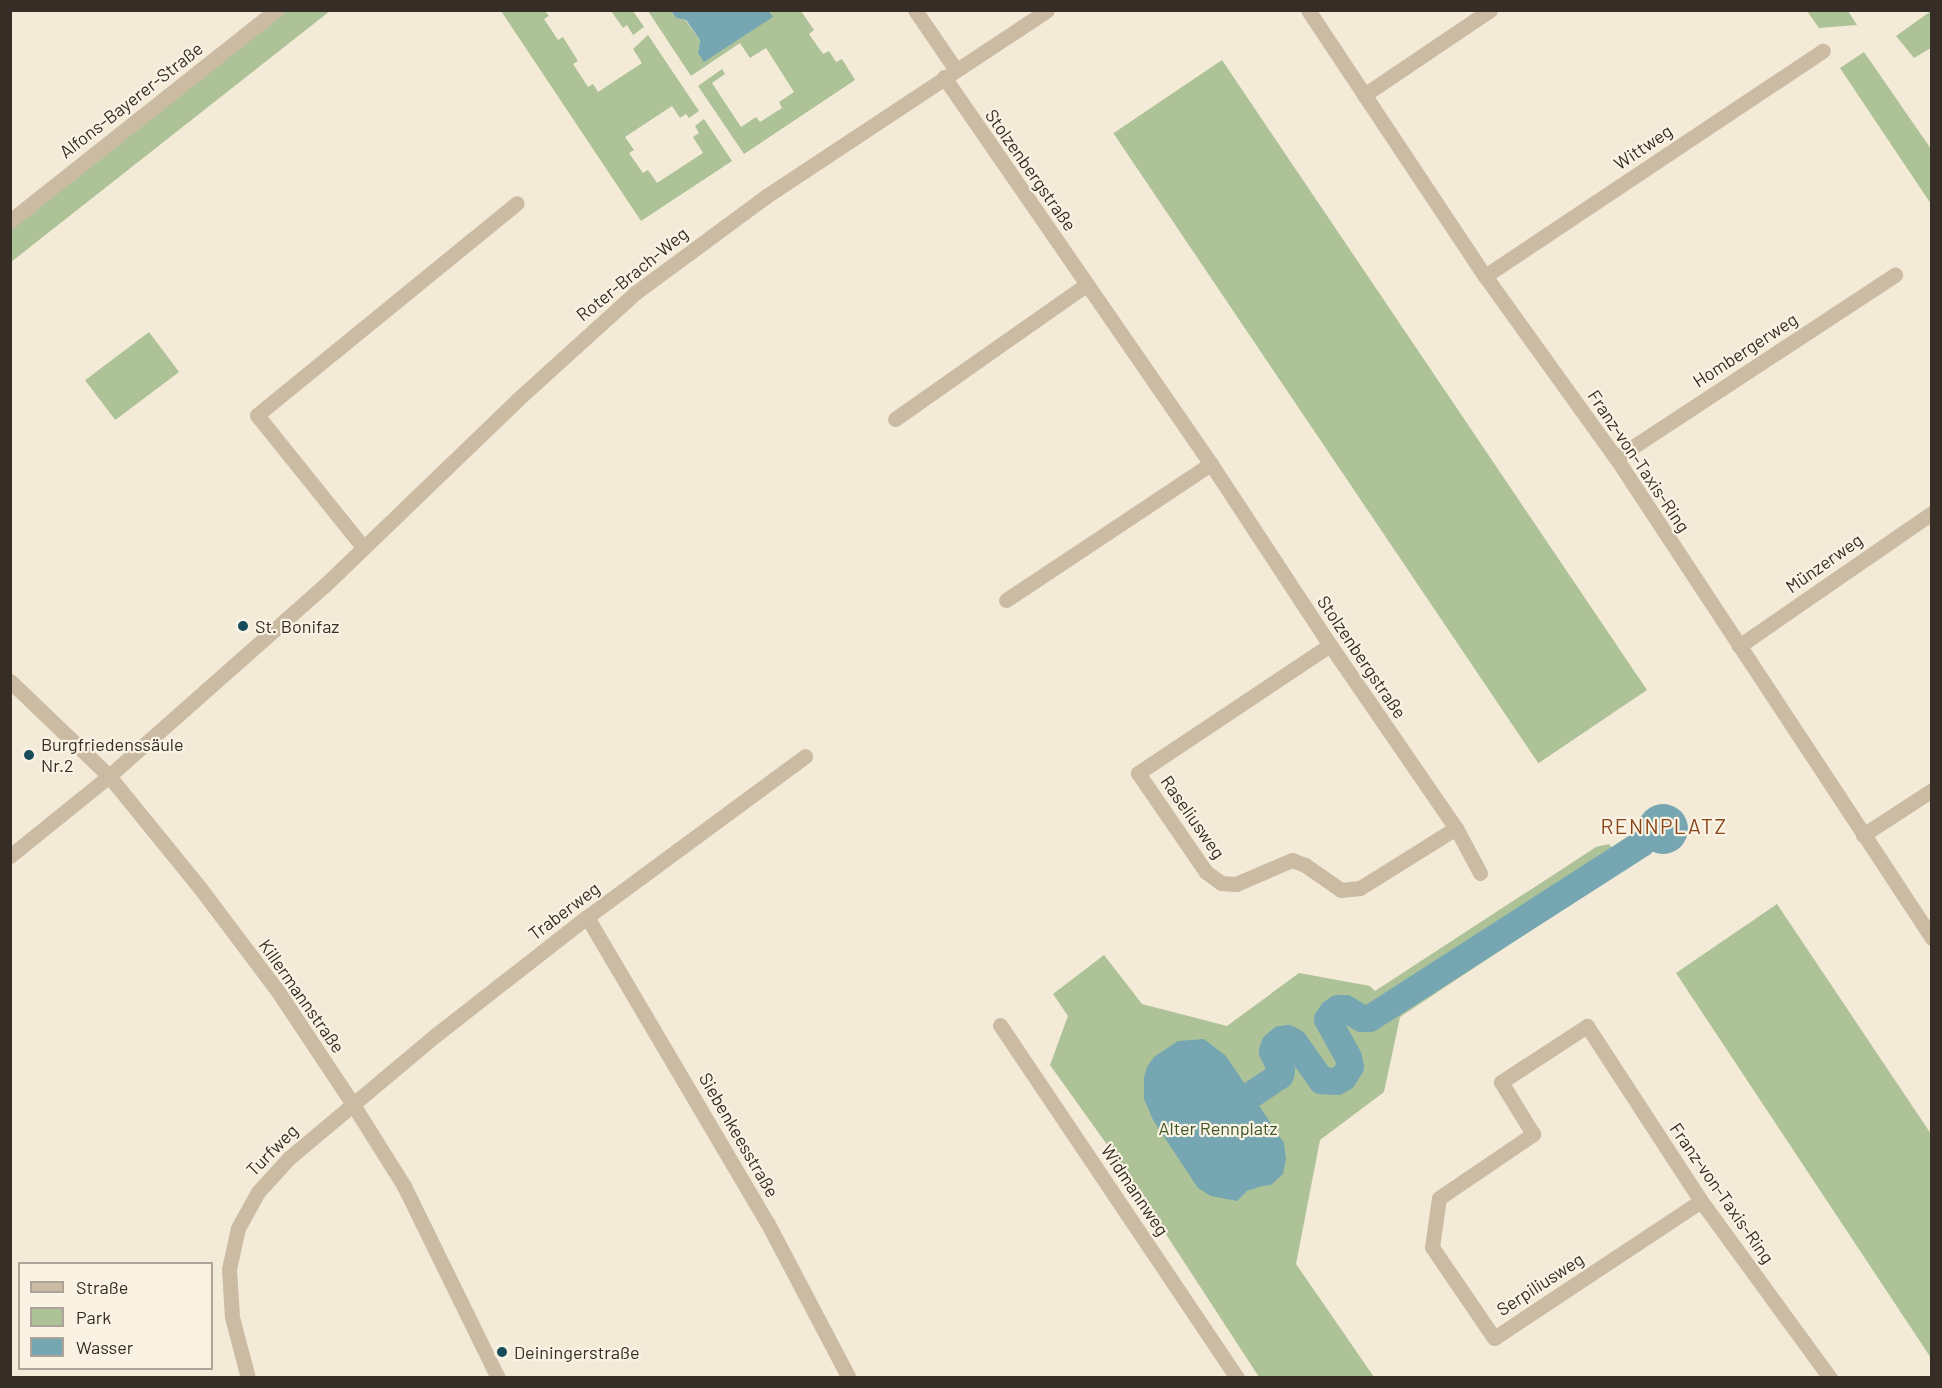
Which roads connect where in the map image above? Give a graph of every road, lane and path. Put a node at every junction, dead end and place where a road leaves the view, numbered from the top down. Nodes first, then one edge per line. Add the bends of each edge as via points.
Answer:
1 (276, 10) edge
2 (915, 10) edge
3 (1047, 10) edge
4 (1308, 10) edge
5 (1490, 10) edge
6 (1823, 51) dead end
7 (950, 74) junction
8 (1364, 95) junction
9 (517, 203) dead end
10 (10, 221) edge
11 (1895, 275) dead end
12 (1485, 276) junction
13 (1086, 285) junction
14 (895, 418) dead end
15 (1616, 458) junction
16 (1211, 464) junction
17 (1932, 513) edge
18 (363, 547) junction
19 (1006, 600) dead end
20 (1330, 645) junction
21 (1739, 646) junction
22 (10, 681) edge
23 (805, 756) dead end
24 (109, 776) junction
25 (1932, 790) edge
26 (1456, 828) junction
27 (1863, 835) junction
28 (10, 856) edge
29 (1480, 873) dead end
30 (587, 917) junction
31 (1932, 939) edge
32 (1000, 1025) dead end
33 (1587, 1026) joint
34 (352, 1103) junction
35 (1701, 1201) junction
36 (248, 1377) edge
37 (498, 1377) edge
38 (849, 1377) edge
39 (1238, 1377) edge
40 (1830, 1377) edge

1 - 10 street, Alfons-Bayerer-Straße
2 - 7 street
3 - 7 street, Roter-Brach-Weg
4 - 8 street, Franz-von-Taxis-Ring
5 - 8 street
6 - 12 street, Wittweg
7 - 13 street, Stolzenbergstraße
7 - 18 street, Roter-Brach-Weg via 667,266 517,400
8 - 12 street, Franz-von-Taxis-Ring
9 - 18 street via 257,415
11 - 15 street, Hombergerweg
12 - 15 street, Franz-von-Taxis-Ring
13 - 14 street
13 - 16 street, Stolzenbergstraße
15 - 21 street, Franz-von-Taxis-Ring
16 - 19 street
16 - 20 street, Stolzenbergstraße
17 - 21 street, Münzerweg
18 - 24 street, Roter-Brach-Weg
20 - 26 street, Stolzenbergstraße
20 - 26 street, Raseliusweg via 1138,773 1150,791 1206,872 1221,883 1236,884 1292,861 1305,865 1341,890 1360,888
21 - 27 street, Franz-von-Taxis-Ring
22 - 24 street, Killermannstraße
23 - 30 street, Traberweg
24 - 28 street, Roter-Brach-Weg
24 - 34 street, Killermannstraße via 279,993
25 - 27 street
26 - 29 street, Stolzenbergstraße
27 - 31 street, Franz-von-Taxis-Ring
30 - 34 street, Traberweg
30 - 38 street, Siebenkeesstraße via 767,1222
32 - 39 street, Widmannweg
33 - 35 street, Franz-von-Taxis-Ring
33 - 35 street, Serpiliusweg via 1501,1082 1533,1134 1439,1198 1432,1247 1494,1338
34 - 36 street, Turfweg via 289,1158 258,1192 238,1228 229,1269 232,1317
34 - 37 street, Killermannstraße via 404,1186
35 - 40 street, Franz-von-Taxis-Ring

